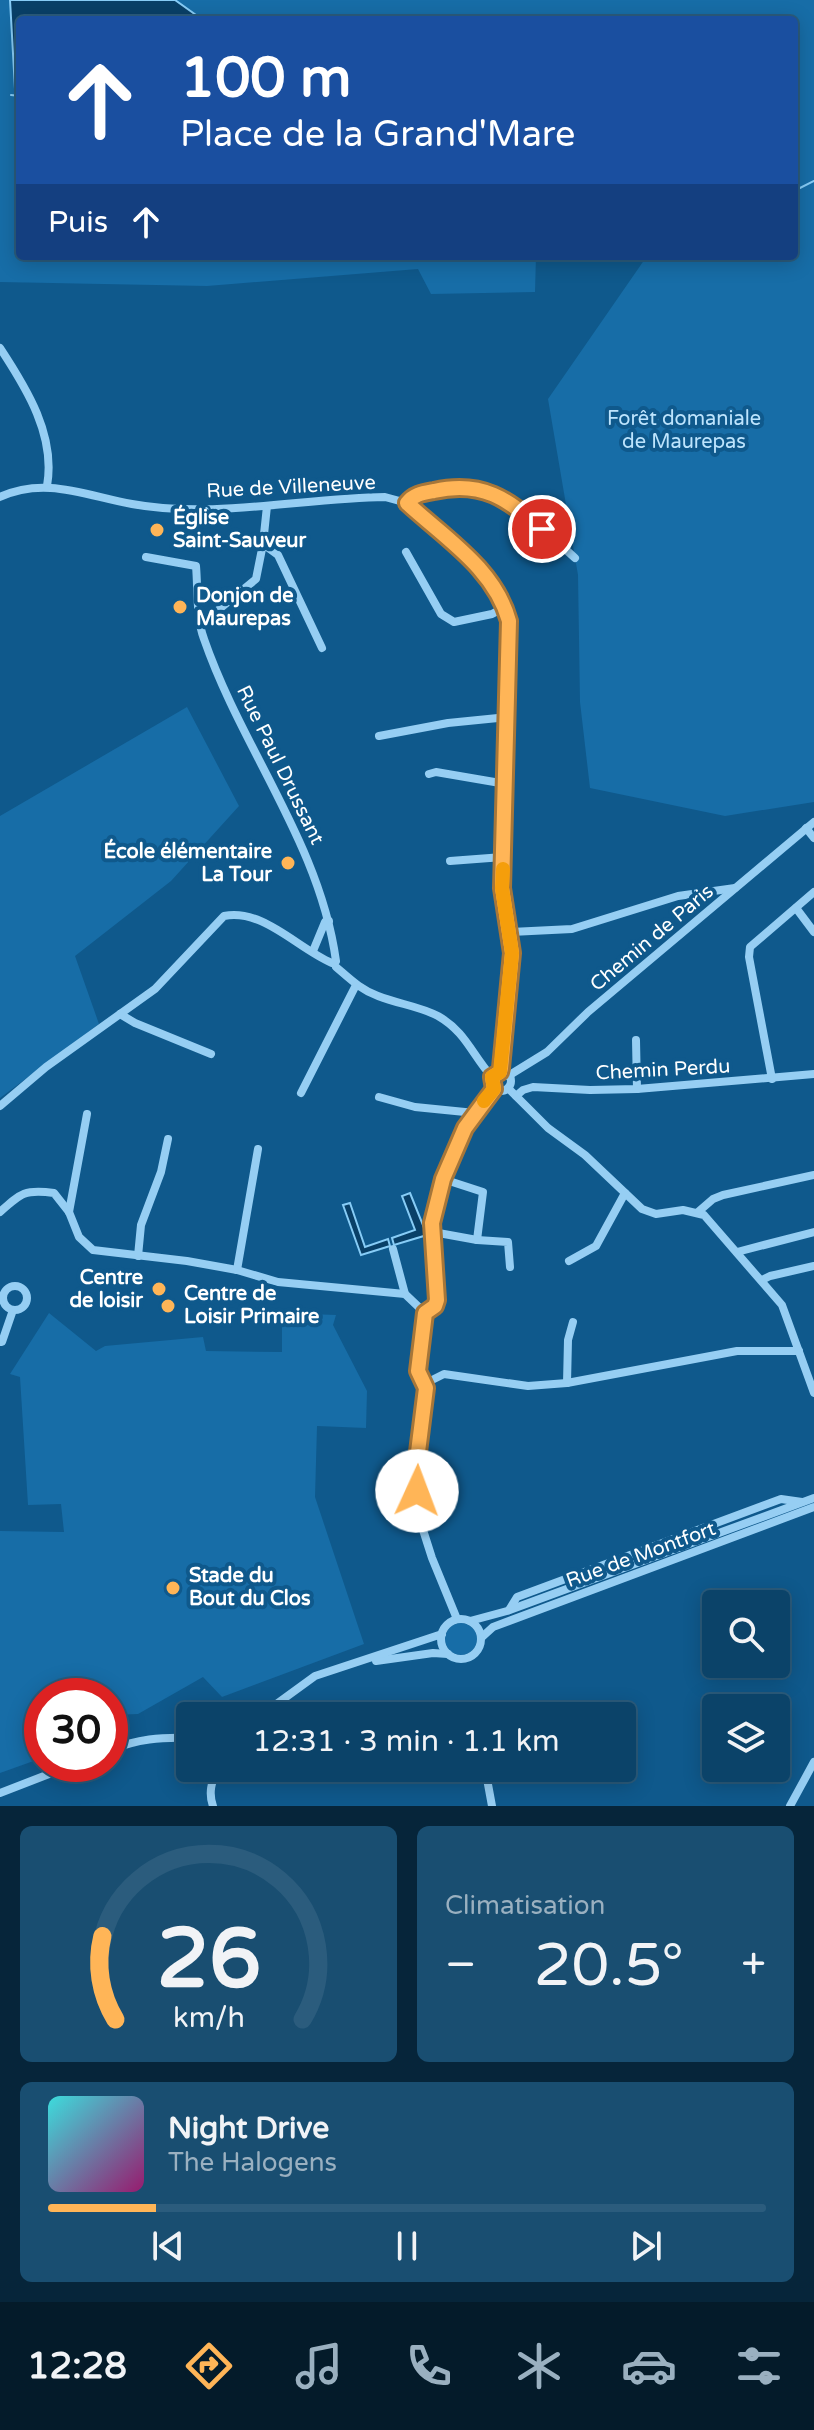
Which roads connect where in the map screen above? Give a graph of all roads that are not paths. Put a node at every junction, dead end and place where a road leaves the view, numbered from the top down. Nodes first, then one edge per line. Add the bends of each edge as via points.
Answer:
1 (0, 348) edge
2 (47, 486) junction
3 (0, 497) edge
4 (407, 503) junction
5 (267, 506) junction
6 (263, 544) junction
7 (406, 552) dead end
8 (146, 557) dead end
9 (575, 558) dead end
10 (505, 607) junction
11 (201, 624) junction
12 (322, 648) dead end
13 (508, 717) junction
14 (379, 736) dead end
15 (429, 774) dead end
16 (506, 784) junction
17 (810, 825) edge
18 (814, 838) edge
19 (503, 857) junction
20 (450, 861) dead end
21 (735, 888) junction
22 (814, 892) edge
23 (796, 908) junction
24 (329, 921) junction
25 (511, 932) junction
26 (814, 932) edge
27 (313, 951) junction
28 (335, 964) junction
29 (356, 985) junction
30 (120, 1014) junction
31 (636, 1040) dead end
32 (211, 1054) dead end
33 (814, 1074) edge
34 (500, 1075) junction
35 (772, 1079) junction
36 (508, 1088) junction
37 (494, 1089) junction
38 (637, 1089) junction
39 (301, 1093) dead end
40 (516, 1096) junction
41 (379, 1097) dead end
42 (0, 1106) edge
43 (475, 1113) junction
44 (87, 1114) dead end
45 (168, 1139) dead end
46 (258, 1149) dead end
47 (814, 1175) edge
48 (443, 1179) junction
49 (625, 1193) junction
50 (0, 1212) edge
51 (69, 1212) junction
52 (698, 1212) junction
53 (433, 1232) junction
54 (814, 1232) edge
55 (477, 1240) junction
56 (393, 1249) dead end
57 (737, 1252) junction
58 (138, 1256) junction
59 (569, 1261) dead end
60 (814, 1266) edge
61 (510, 1267) dead end
62 (237, 1270) junction
63 (762, 1280) junction
64 (405, 1294) junction
65 (6, 1306) edge
66 (425, 1313) junction
67 (573, 1322) dead end
68 (0, 1342) edge
69 (799, 1351) junction
70 (426, 1383) junction
71 (567, 1383) junction
72 (814, 1393) edge
73 (814, 1498) edge
74 (814, 1507) edge
75 (457, 1619) junction
76 (470, 1621) junction
77 (442, 1634) junction
78 (482, 1637) junction
79 (448, 1654) junction
80 (351, 1665) junction
81 (279, 1702) edge
82 (176, 1738) edge
83 (128, 1743) edge
84 (814, 1762) edge
85 (28, 1782) edge
86 (212, 1782) edge
87 (488, 1782) edge
88 (0, 1793) edge
89 (213, 1806) edge
90 (492, 1806) edge
91 (790, 1806) edge

1 - 2 street via 38,418 50,460
2 - 3 street, Rue de Villeneuve
2 - 5 street, Rue de Villeneuve via 140,506
4 - 5 street, Rue de Villeneuve via 363,497
4 - 9 street via 413,495 447,488 494,493
4 - 10 street via 483,572
5 - 6 street
6 - 11 street via 256,579
6 - 12 street via 278,555
7 - 10 street via 441,614 454,622
8 - 11 street, Rue Paul Drussant via 196,566
10 - 13 street
11 - 24 street, Rue Paul Drussant via 314,873
13 - 14 street
13 - 16 street
15 - 16 street
16 - 19 street
17 - 18 street
17 - 21 street, Chemin de Paris
19 - 20 street
19 - 25 street via 502,888
21 - 25 street via 678,896 572,929
21 - 34 street, Chemin de Paris via 547,1052
22 - 23 street
23 - 26 street
23 - 35 street via 750,947
24 - 27 street
24 - 28 street, Rue Paul Drussant
25 - 34 street
27 - 28 street
27 - 30 street via 255,919 224,916 155,989
28 - 29 street
29 - 34 street via 440,1017
29 - 39 street
30 - 32 street
30 - 42 street
31 - 38 street
33 - 35 street, Chemin Perdu
34 - 36 street via 510,1083
34 - 37 street
35 - 38 street, Chemin Perdu
36 - 37 street
36 - 40 street
37 - 43 street
38 - 40 street, Chemin Perdu via 533,1087
40 - 49 street
41 - 43 street
43 - 48 street
44 - 51 street
45 - 58 street via 141,1225
46 - 62 street
47 - 52 street via 723,1195
48 - 53 street
48 - 55 street via 483,1192
49 - 52 street via 656,1214
49 - 59 street via 596,1246
50 - 51 street via 19,1194 36,1191 54,1193
51 - 58 street via 79,1237 93,1250
52 - 57 street
53 - 55 street
53 - 66 street via 437,1300
54 - 57 street
55 - 61 street via 508,1242
56 - 64 street
57 - 63 street
58 - 62 street
60 - 63 street
62 - 64 street via 278,1282
63 - 69 street via 782,1305
64 - 66 street
65 - 68 street
66 - 70 street via 418,1371
67 - 71 street
69 - 71 street via 737,1351
69 - 72 street
70 - 71 street via 444,1374 528,1386
70 - 75 street via 416,1508
73 - 76 street, Rue de Montfort via 781,1499 517,1597 507,1611
74 - 78 street, Rue de Montfort via 493,1627
75 - 76 street
75 - 77 street
76 - 78 street
77 - 79 street
77 - 80 street
78 - 79 street via 470,1657
79 - 80 street
80 - 81 street via 315,1676
82 - 83 street
84 - 91 street
85 - 88 street
86 - 89 street
87 - 90 street

